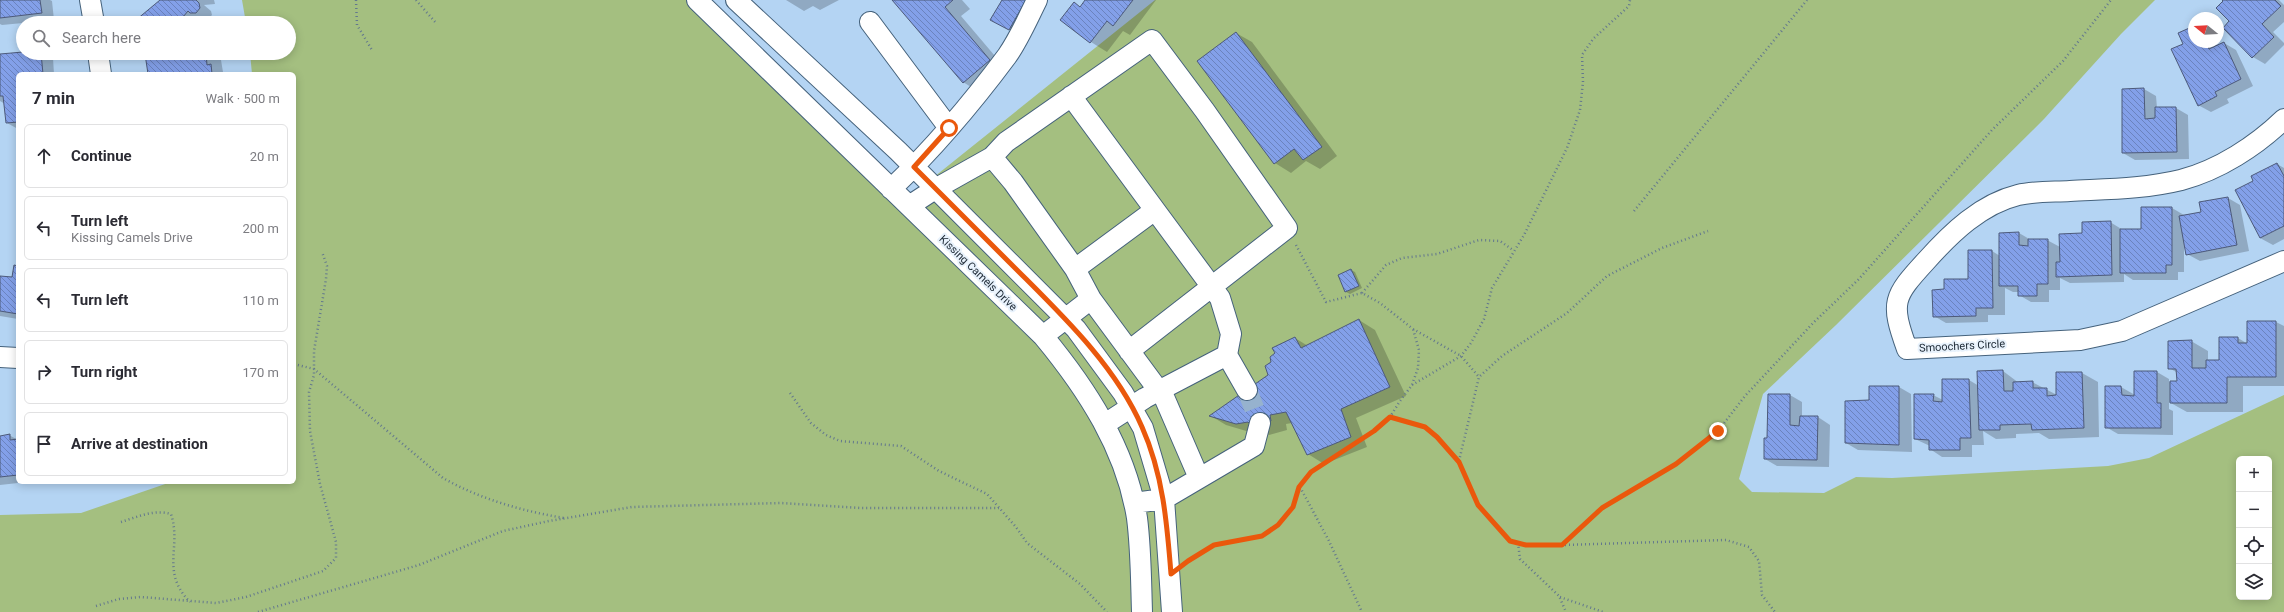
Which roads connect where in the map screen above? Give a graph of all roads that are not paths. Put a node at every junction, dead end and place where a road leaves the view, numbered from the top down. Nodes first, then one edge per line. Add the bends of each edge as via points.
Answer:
1 (90, 0) edge
2 (697, 0) edge
3 (736, 0) edge
4 (1038, 0) edge
5 (93, 16) edge
6 (870, 22) dead end
7 (99, 60) edge
8 (101, 72) edge
9 (1071, 96) junction
10 (2284, 118) edge
11 (949, 128) junction
12 (992, 157) junction
13 (914, 167) junction
14 (891, 189) junction
15 (935, 189) junction
16 (909, 206) junction
17 (1155, 210) junction
18 (2284, 261) edge
19 (1075, 269) junction
20 (1212, 288) junction
21 (1091, 299) junction
22 (1067, 319) junction
23 (1043, 336) junction
24 (1129, 351) junction
25 (1227, 355) junction
26 (0, 357) edge
27 (16, 358) edge
28 (1160, 390) junction
29 (1247, 390) tunnel mouth
30 (1132, 406) junction
31 (1105, 424) junction
32 (1260, 424) tunnel mouth
33 (1199, 478) junction
34 (1164, 499) junction
35 (1134, 504) junction
36 (1142, 612) edge
37 (1172, 612) edge

1 - 5 street
2 - 14 street, Kissing Camels Drive
3 - 13 street
4 - 11 street via 1008,55
6 - 11 street
7 - 8 street
9 - 12 street via 1006,142
9 - 17 street
9 - 20 street via 1152,40 1205,110 1287,228
10 - 18 street, Smoochers Circle via 2236,156 2207,171 2182,179 2123,189 2019,195 1996,203 1963,223 1911,277 1896,306 1896,319 1907,349 2093,338 2122,331
11 - 13 street
12 - 15 street
12 - 19 street
13 - 14 street
13 - 15 street
14 - 16 street, Kissing Camels Drive
15 - 16 street
15 - 22 street
16 - 23 street, Kissing Camels Drive
17 - 19 street
17 - 20 street
19 - 21 street
20 - 24 street
20 - 25 street via 1220,298 1231,334
21 - 22 street
21 - 24 street
22 - 23 street
22 - 30 street
23 - 31 street, Kissing Camels Drive via 1080,384
24 - 28 street
25 - 28 street
25 - 29 street
26 - 27 street
28 - 30 street
28 - 33 street
30 - 31 street
30 - 34 street via 1143,428
31 - 35 street, Kissing Camels Drive via 1128,480
32 - 33 street via 1254,446
33 - 34 street
34 - 35 street
34 - 37 street
35 - 36 street, Kissing Camels Drive

